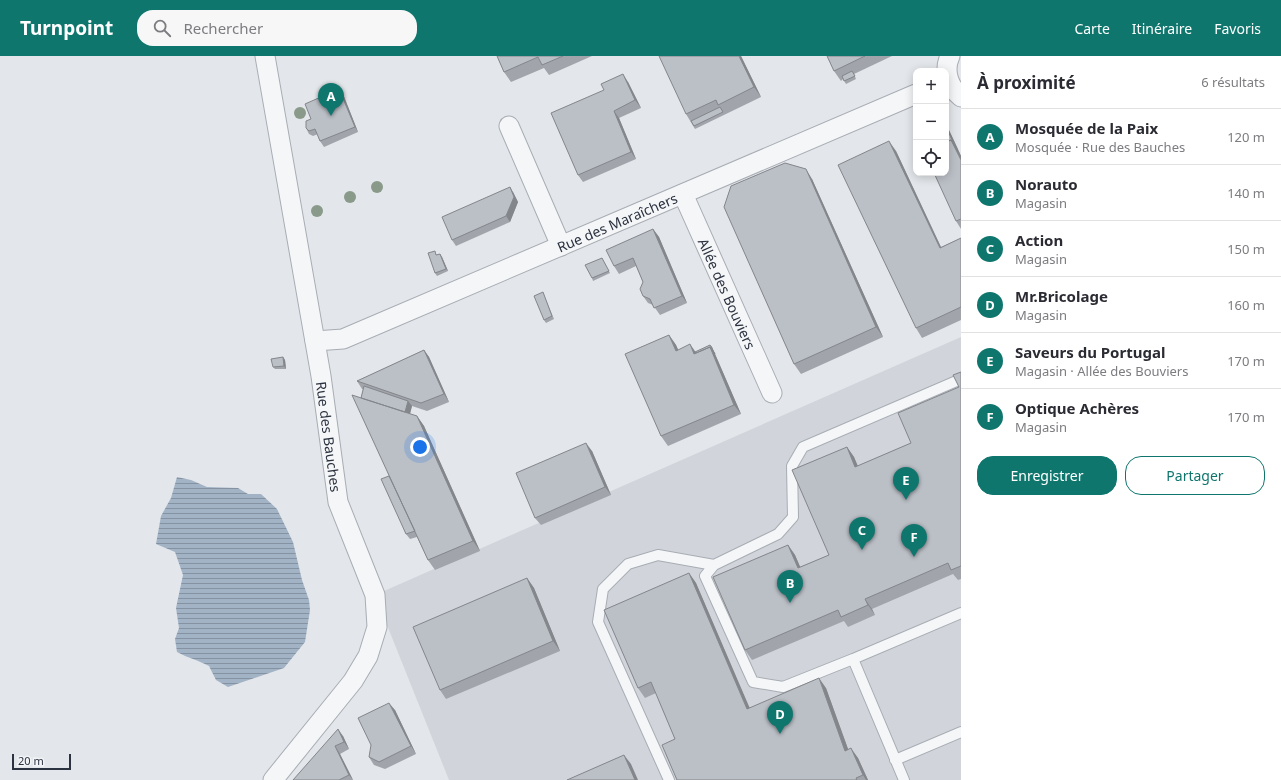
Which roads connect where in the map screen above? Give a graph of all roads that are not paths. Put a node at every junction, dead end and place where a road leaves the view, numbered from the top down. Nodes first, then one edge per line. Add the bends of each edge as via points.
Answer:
1 (266, 56) edge
2 (950, 56) edge
3 (947, 68) edge
4 (949, 83) edge
5 (913, 95) edge
6 (961, 97) edge
7 (509, 126) dead end
8 (683, 194) junction
9 (561, 246) junction
10 (315, 341) junction
11 (961, 378) edge
12 (772, 393) dead end
13 (714, 565) junction
14 (961, 613) edge
15 (853, 659) junction
16 (961, 732) edge
17 (895, 760) junction
18 (273, 780) edge
19 (669, 780) edge
20 (904, 780) edge

1 - 10 street, Rue des Bauches
2 - 3 street
4 - 6 street
5 - 8 street, Rue des Maraîchers
7 - 9 street
8 - 9 street, Rue des Maraîchers
8 - 12 street, Allée des Bouviers
9 - 10 street, Rue des Maraîchers via 343,339
10 - 18 street, Rue des Bauches via 338,502 375,595 377,626 368,656 353,681
11 - 13 lane via 803,447 792,466 793,517 778,534
13 - 15 lane via 705,576 753,682 783,687
13 - 19 lane via 658,555 628,564 603,589 598,622
14 - 15 lane
15 - 17 lane
16 - 17 lane
17 - 20 lane

